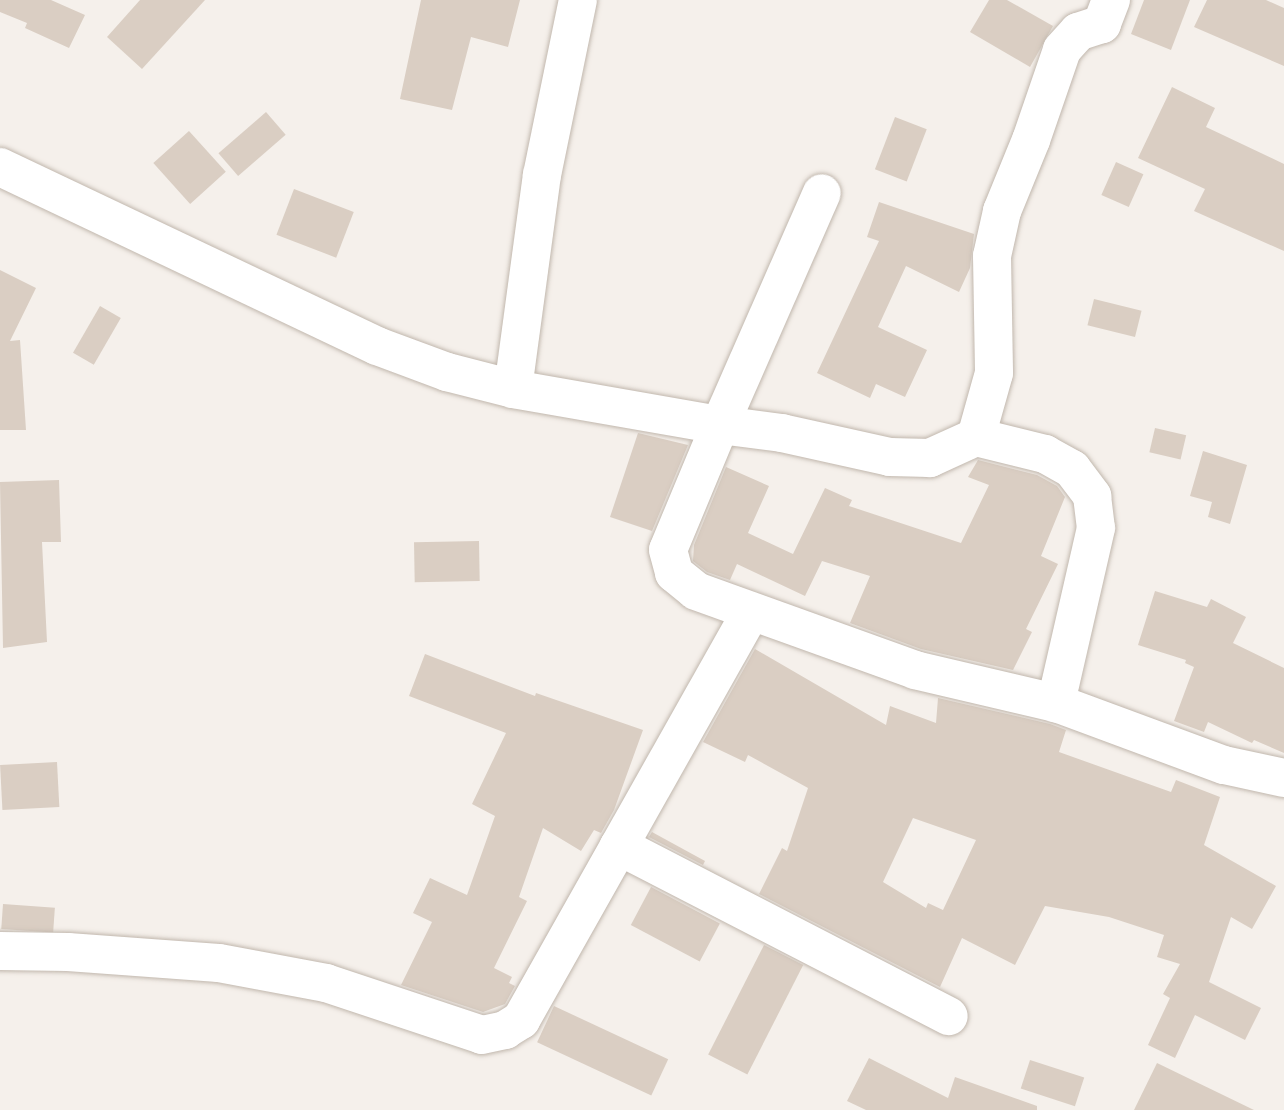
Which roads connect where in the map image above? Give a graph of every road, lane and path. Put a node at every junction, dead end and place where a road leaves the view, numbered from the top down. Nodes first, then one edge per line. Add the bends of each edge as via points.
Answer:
1 (578, 0) edge
2 (1111, 0) edge
3 (0, 167) edge
4 (822, 193) dead end
5 (513, 389) junction
6 (720, 425) junction
7 (976, 437) junction
8 (751, 612) junction
9 (1056, 703) junction
10 (1284, 778) edge
11 (619, 846) junction
12 (0, 951) edge
13 (949, 1016) dead end

1 - 5 street via 542,175
2 - 7 street via 1102,24 1078,32 1062,50 1002,211 992,256 994,373
3 - 5 street via 377,346
4 - 6 street
5 - 6 street
6 - 7 street via 890,457 930,458
6 - 8 street via 668,550 674,573 696,591
7 - 9 street via 1045,454 1072,469 1092,496 1096,528
8 - 9 street via 915,670
8 - 11 street
9 - 10 street via 1224,765
11 - 12 street via 521,1020 482,1035 326,983 219,963
11 - 13 street

